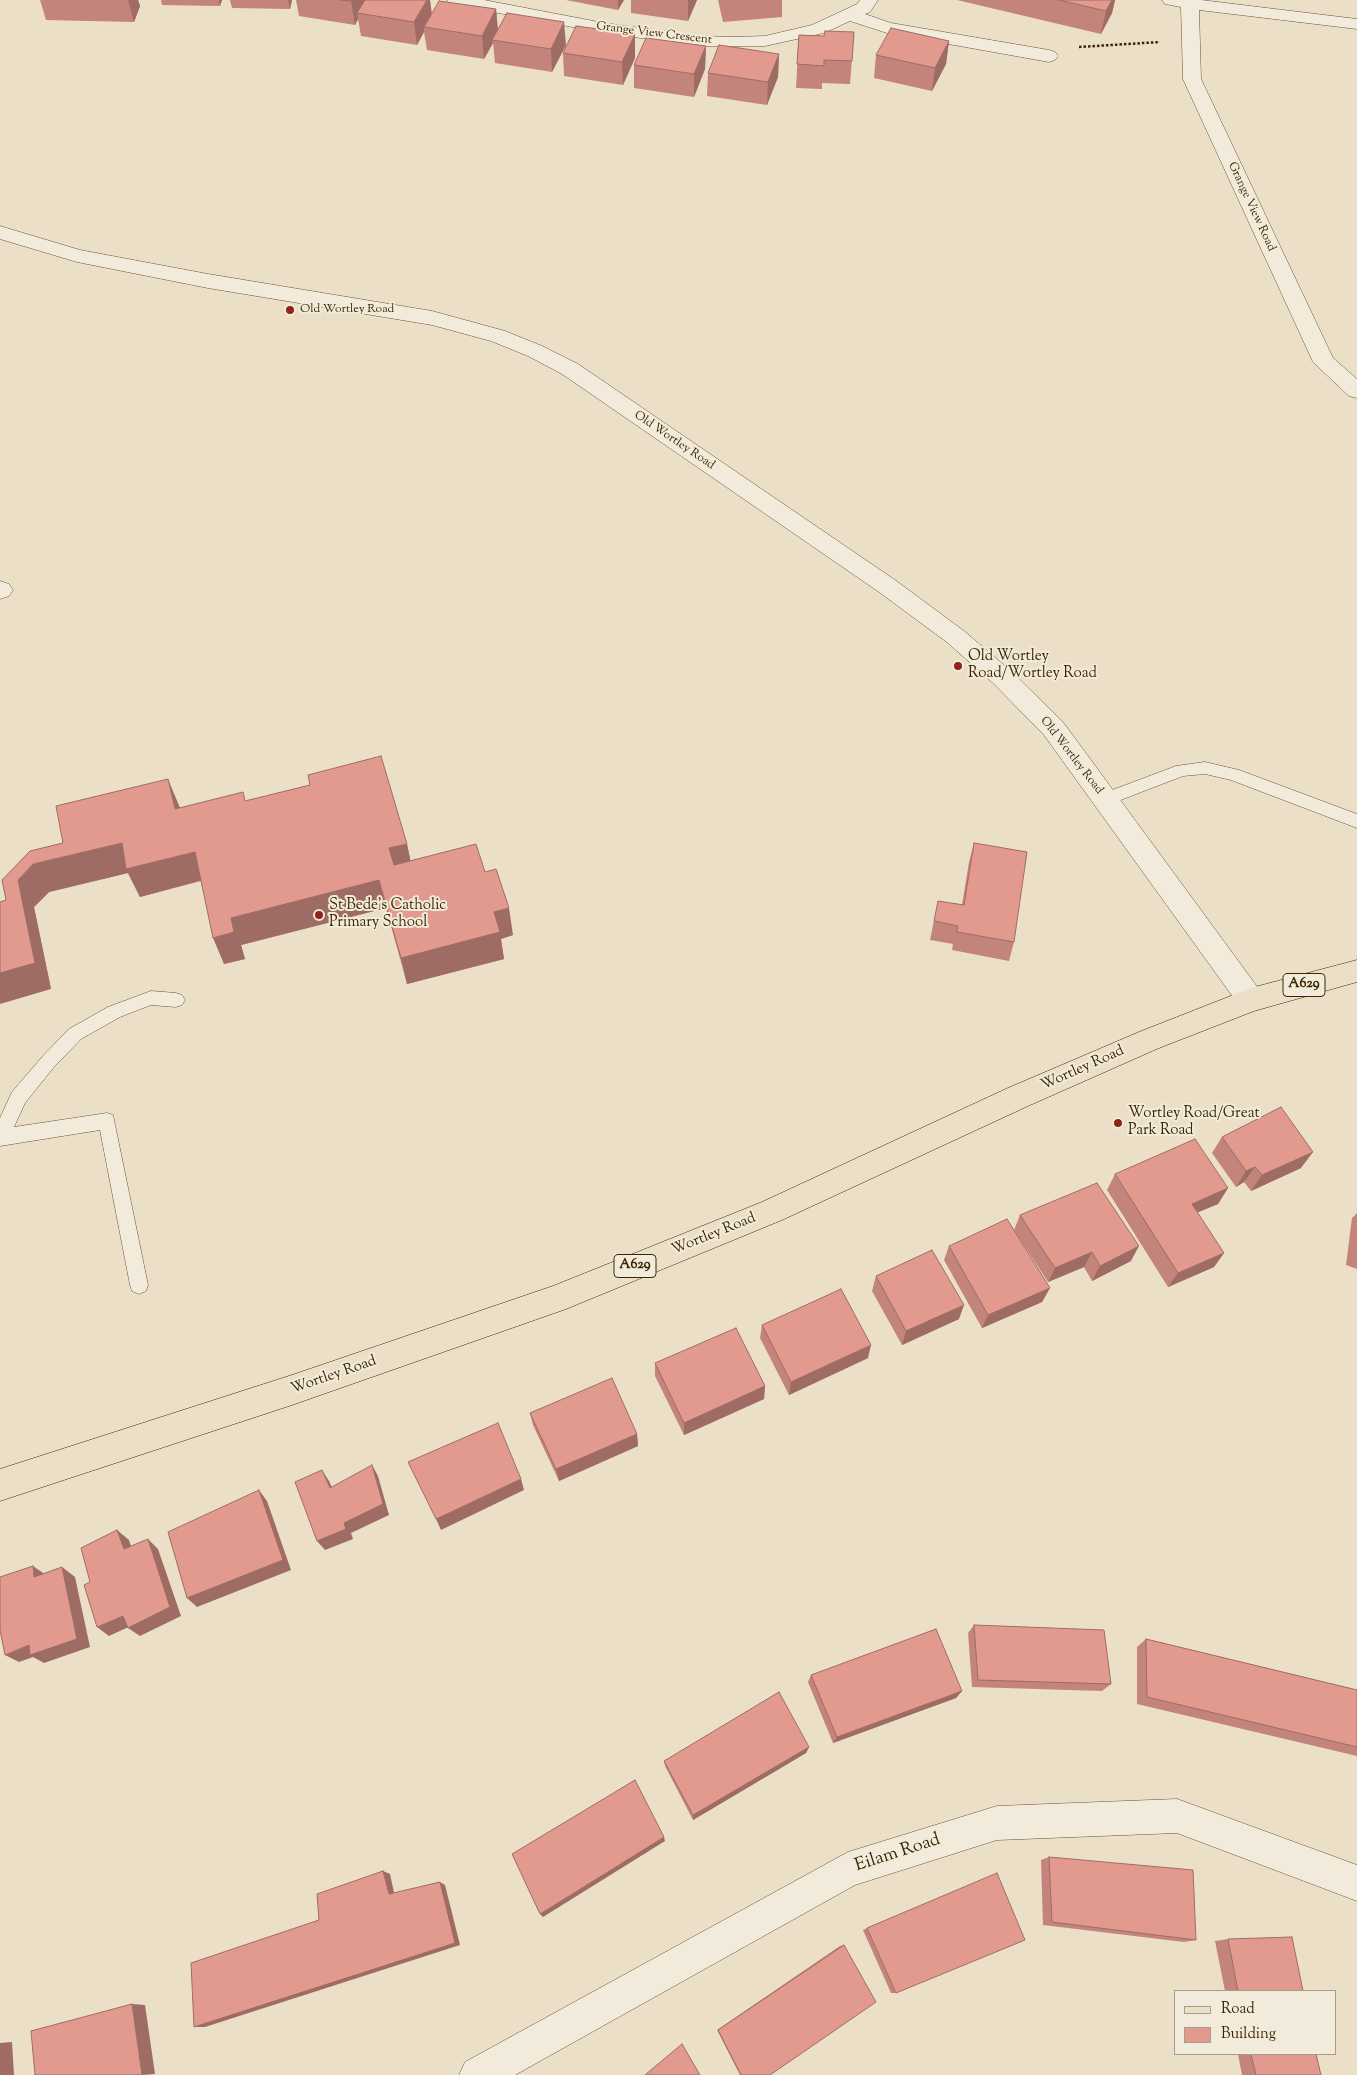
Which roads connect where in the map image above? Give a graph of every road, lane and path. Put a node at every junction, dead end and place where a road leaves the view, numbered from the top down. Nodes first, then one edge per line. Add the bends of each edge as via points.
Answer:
1 (456, 0) edge
2 (869, 0) edge
3 (1171, 0) edge
4 (1190, 4) junction
5 (850, 15) junction
6 (1357, 24) edge
7 (1190, 40) junction
8 (1048, 56) joint
9 (0, 232) edge
10 (1357, 391) edge
11 (1105, 800) junction
12 (1357, 821) edge
13 (1357, 971) edge
14 (176, 1000) dead end
15 (1251, 1000) junction
16 (0, 1137) edge
17 (139, 1285) dead end
18 (0, 1485) edge
19 (1357, 1882) edge
20 (478, 2075) edge

1 - 5 street, Grange View Crescent via 604,28 700,41 765,41 794,36
2 - 5 street, Grange View Crescent via 864,8
3 - 4 street
4 - 6 street
4 - 7 street, Grange View Road
5 - 8 street via 887,28 1024,58
7 - 8 path via 1054,49
7 - 10 street, Grange View Road via 1192,79 1324,362
9 - 11 street, Old Wortley Road via 86,258 432,318 498,336 570,369 887,586 956,637 1003,678 1052,728
11 - 12 lane, Old Wortley Road via 1182,770 1205,768 1233,774
11 - 15 street, Old Wortley Road
13 - 15 main road, Wortley Road / A629
14 - 16 lane via 151,998 114,1012 75,1034 18,1098
15 - 18 main road, Wortley Road / A629 via 1018,1097 772,1211 555,1299 292,1390
16 - 17 lane via 107,1121
19 - 20 street, Eilam Road via 1177,1816 997,1823 848,1870

